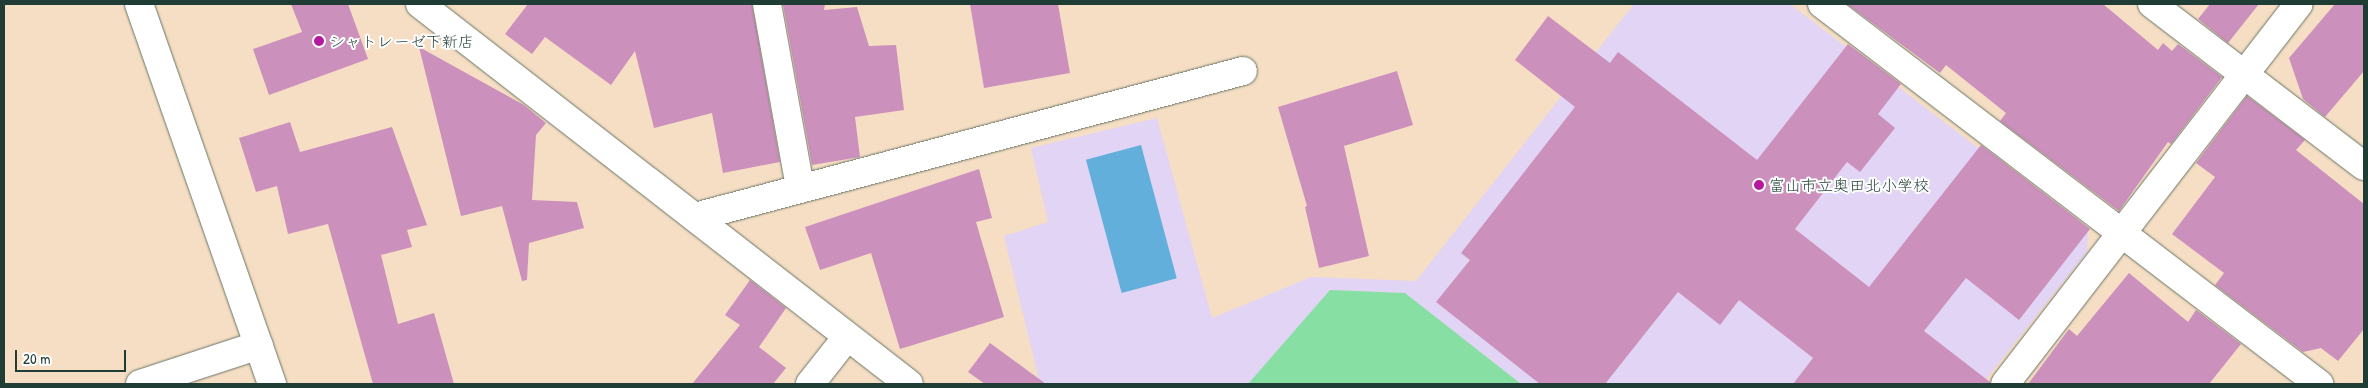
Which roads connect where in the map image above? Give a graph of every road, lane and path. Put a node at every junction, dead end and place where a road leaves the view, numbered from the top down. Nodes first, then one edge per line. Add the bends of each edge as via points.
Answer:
1 (139, 4) edge
2 (420, 4) edge
3 (767, 4) edge
4 (1822, 4) edge
5 (2152, 4) edge
6 (2299, 4) edge
7 (1243, 71) dead end
8 (2244, 74) junction
9 (2364, 166) edge
10 (800, 188) junction
11 (695, 217) junction
12 (2123, 234) junction
13 (847, 337) junction
14 (260, 345) junction
15 (140, 384) edge
16 (272, 384) edge
17 (810, 384) edge
18 (909, 384) edge
19 (2005, 384) edge
20 (2320, 384) edge

1 - 14 street
2 - 11 street
3 - 10 street
4 - 12 street
5 - 8 street
6 - 8 street
7 - 10 street
8 - 9 street
8 - 12 street
10 - 11 street
11 - 13 street
12 - 19 street
12 - 20 street
13 - 17 street
13 - 18 street
14 - 15 street
14 - 16 street

